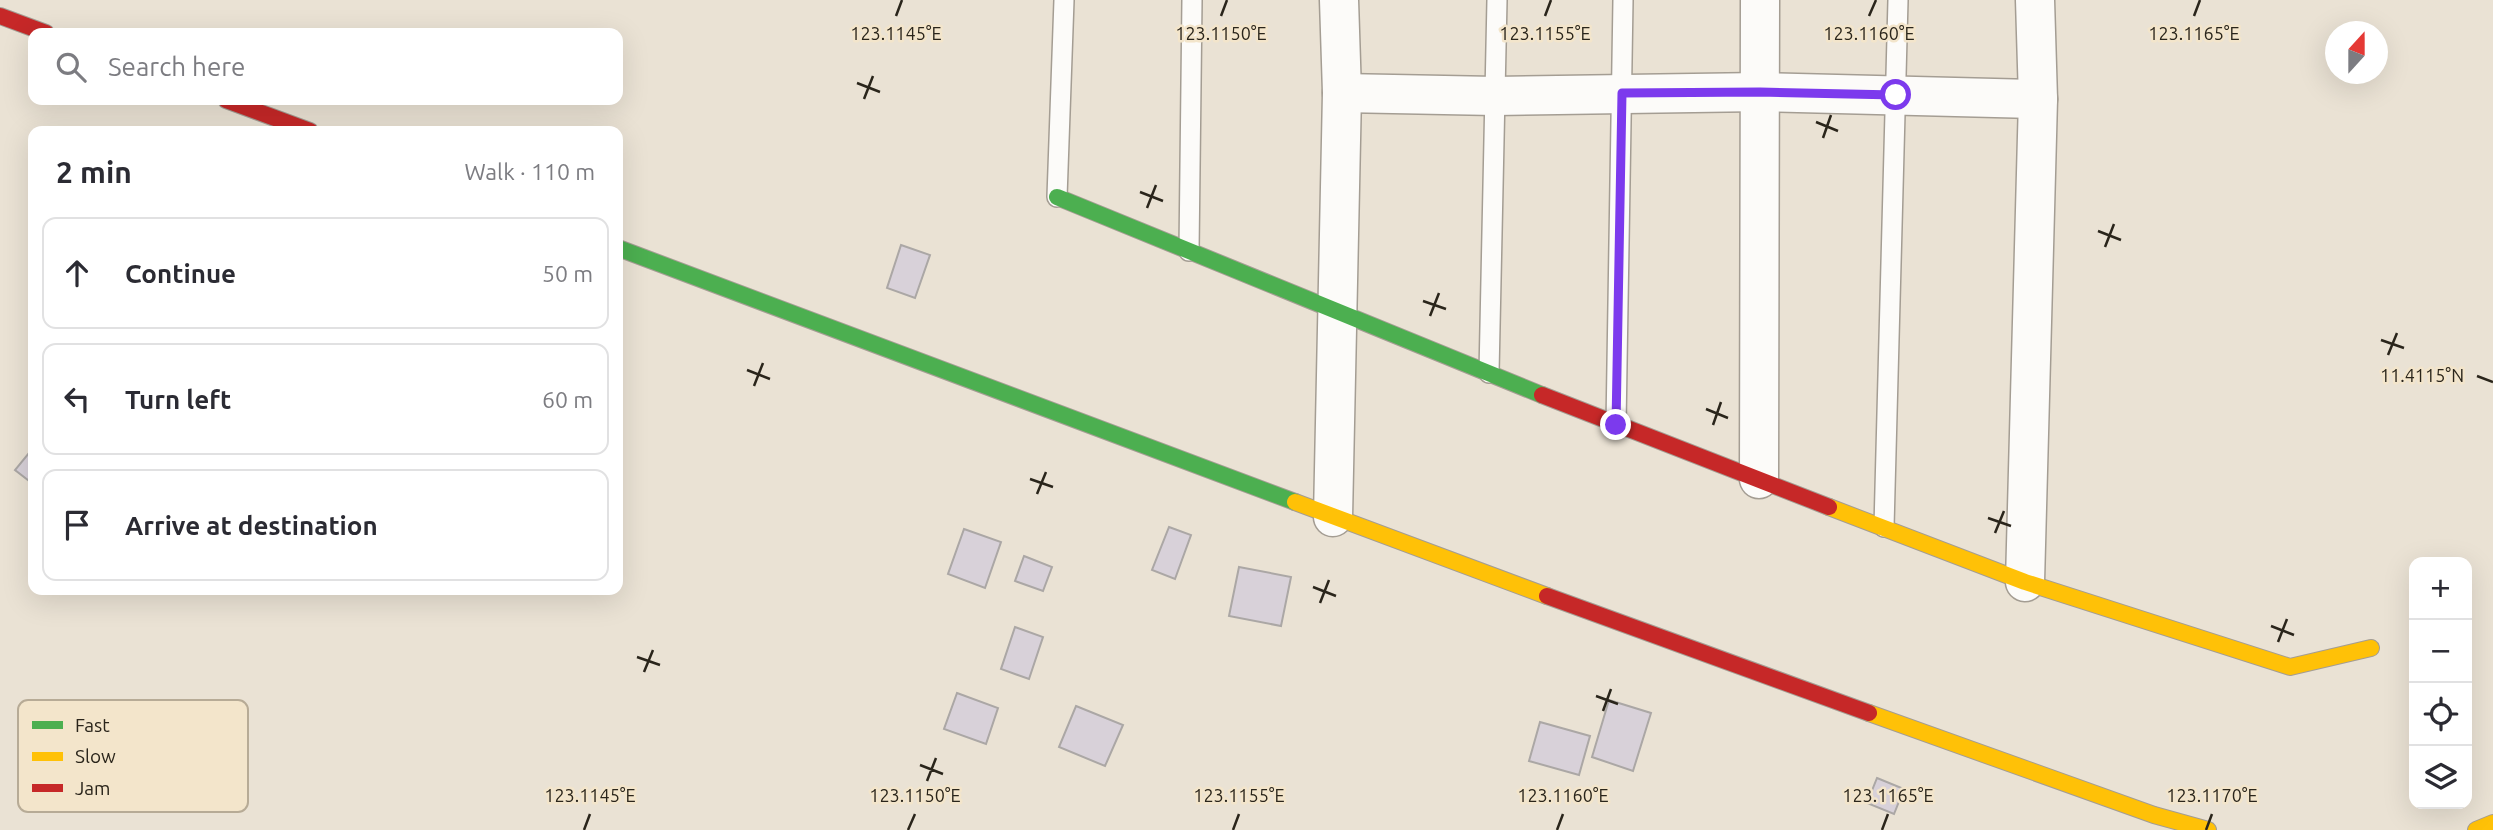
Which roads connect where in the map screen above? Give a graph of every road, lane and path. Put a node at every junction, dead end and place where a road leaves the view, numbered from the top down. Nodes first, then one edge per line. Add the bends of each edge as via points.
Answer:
1 (1063, 0) edge
2 (1192, 0) edge
3 (1339, 0) edge
4 (1497, 0) edge
5 (1623, 0) edge
6 (1760, 0) edge
7 (1898, 0) edge
8 (2035, 0) edge
9 (0, 16) edge
10 (33, 28) edge
11 (1760, 92) junction
12 (1342, 93) junction
13 (1622, 93) junction
14 (1896, 95) junction
15 (1495, 96) junction
16 (2038, 99) junction
17 (240, 105) edge
18 (296, 126) edge
19 (1057, 197) joint
20 (623, 250) edge
21 (1189, 251) junction
22 (1338, 312) junction
23 (1489, 373) junction
24 (1616, 425) junction
25 (1759, 479) junction
26 (1334, 517) junction
27 (1884, 527) junction
28 (2025, 582) junction
29 (2371, 648) dead end
30 (2152, 823) edge
31 (2493, 824) edge
32 (2208, 830) edge
33 (2476, 830) edge

1 - 19 lane
2 - 21 lane
3 - 12 street
4 - 15 lane
5 - 13 lane
6 - 11 street
7 - 14 lane
8 - 16 street
9 - 10 street
11 - 13 street
11 - 14 street
11 - 25 street
12 - 15 street
12 - 22 street
13 - 15 street
13 - 24 lane
14 - 16 street
14 - 27 lane
15 - 23 lane
16 - 28 street
17 - 18 street
19 - 21 street
20 - 26 street
21 - 22 street
22 - 23 street
22 - 26 street
23 - 24 street
24 - 25 street
25 - 27 street
26 - 30 street
27 - 28 street
28 - 29 street via 2290,667
30 - 32 street
31 - 33 street

